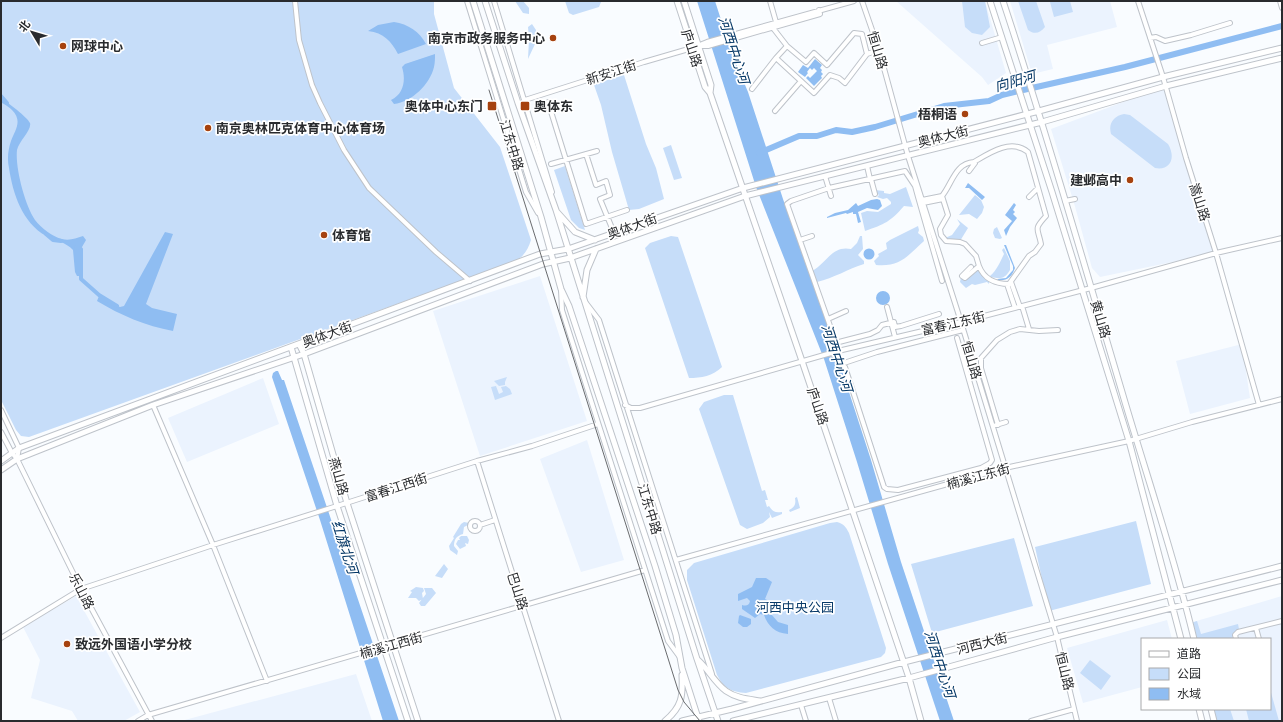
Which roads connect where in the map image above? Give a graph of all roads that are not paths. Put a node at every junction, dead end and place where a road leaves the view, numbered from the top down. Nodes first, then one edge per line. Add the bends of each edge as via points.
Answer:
1 (295, 1) edge
2 (467, 1) edge
3 (474, 1) edge
4 (485, 1) edge
5 (494, 1) edge
6 (677, 1) edge
7 (684, 1) edge
8 (770, 1) edge
9 (854, 1) edge
10 (862, 1) edge
11 (990, 1) edge
12 (1003, 1) edge
13 (1138, 1) edge
14 (1280, 1) edge
15 (1282, 8) edge
16 (819, 10) junction
17 (776, 22) junction
18 (1230, 23) dead end
19 (772, 28) junction
20 (732, 37) junction
21 (1002, 37) junction
22 (1150, 38) junction
23 (982, 43) dead end
24 (698, 46) junction
25 (787, 46) junction
26 (692, 48) junction
27 (1282, 48) edge
28 (879, 50) junction
29 (867, 54) junction
30 (776, 58) junction
31 (1282, 58) edge
32 (827, 65) junction
33 (830, 75) junction
34 (1164, 77) junction
35 (801, 81) junction
36 (1166, 86) junction
37 (752, 89) dead end
38 (710, 93) junction
39 (525, 100) junction
40 (548, 102) dead end
41 (775, 111) dead end
42 (1039, 111) junction
43 (1026, 114) junction
44 (1042, 122) junction
45 (1030, 124) junction
46 (905, 145) junction
47 (598, 151) dead end
48 (586, 154) junction
49 (908, 156) junction
50 (566, 160) junction
51 (974, 162) junction
52 (551, 164) dead end
53 (867, 166) junction
54 (969, 171) dead end
55 (825, 176) junction
56 (871, 179) junction
57 (743, 188) junction
58 (829, 188) junction
59 (1038, 188) junction
60 (875, 194) dead end
61 (745, 196) junction
62 (831, 196) dead end
63 (1029, 197) dead end
64 (942, 198) junction
65 (1075, 199) dead end
66 (1065, 201) junction
67 (922, 202) junction
68 (556, 210) junction
69 (627, 210) dead end
70 (540, 217) junction
71 (606, 217) junction
72 (614, 234) junction
73 (812, 236) dead end
74 (1282, 238) edge
75 (595, 240) junction
76 (800, 240) junction
77 (568, 249) junction
78 (596, 249) junction
79 (550, 253) junction
80 (1216, 253) junction
81 (570, 258) junction
82 (553, 263) junction
83 (979, 266) junction
84 (970, 267) dead end
85 (470, 281) junction
86 (942, 281) dead end
87 (1009, 283) junction
88 (1091, 288) junction
89 (561, 289) junction
90 (1083, 290) junction
91 (582, 298) junction
92 (887, 307) dead end
93 (1021, 307) junction
94 (1015, 308) junction
95 (846, 311) dead end
96 (939, 314) dead end
97 (828, 319) junction
98 (960, 322) junction
99 (891, 323) junction
100 (1029, 329) junction
101 (963, 330) junction
102 (1058, 330) dead end
103 (895, 337) junction
104 (957, 338) dead end
105 (839, 342) dead end
106 (299, 344) junction
107 (291, 347) junction
108 (834, 352) junction
109 (304, 354) junction
110 (294, 357) junction
111 (802, 361) junction
112 (841, 364) junction
113 (1282, 399) edge
114 (154, 405) junction
115 (626, 405) junction
116 (1259, 405) junction
117 (1, 410) edge
118 (1006, 422) dead end
119 (598, 424) junction
120 (998, 425) junction
121 (992, 427) junction
122 (1, 432) edge
123 (1136, 439) junction
124 (1129, 441) junction
125 (19, 448) junction
126 (12, 453) junction
127 (17, 459) junction
128 (1, 461) edge
129 (477, 461) junction
130 (1005, 468) junction
131 (1, 470) edge
132 (347, 503) junction
133 (337, 506) junction
134 (853, 510) junction
135 (495, 520) junction
136 (480, 525) dead end
137 (212, 545) junction
138 (676, 560) junction
139 (1282, 566) edge
140 (645, 570) junction
141 (1282, 580) edge
142 (81, 589) junction
143 (1183, 592) junction
144 (1169, 595) junction
145 (1186, 604) junction
146 (524, 606) junction
147 (1173, 607) junction
148 (1282, 621) edge
149 (1053, 625) junction
150 (1256, 628) junction
151 (1057, 637) junction
152 (1, 638) edge
153 (1181, 638) edge
154 (1194, 638) edge
155 (1236, 638) edge
156 (1259, 638) edge
157 (392, 644) junction
158 (383, 647) junction
159 (679, 656) junction
160 (697, 660) junction
161 (904, 662) junction
162 (682, 668) junction
163 (712, 675) junction
164 (909, 678) junction
165 (267, 680) junction
166 (829, 698) junction
167 (763, 701) junction
168 (801, 704) junction
169 (1074, 709) junction
170 (1198, 710) edge
171 (1211, 710) edge
172 (715, 713) junction
173 (148, 715) junction
174 (754, 716) junction
175 (698, 719) edge
176 (138, 721) edge
177 (152, 721) edge
178 (408, 721) edge
179 (418, 721) edge
180 (559, 721) edge
181 (665, 721) edge
182 (682, 721) edge
183 (718, 721) edge
184 (733, 721) edge
185 (746, 721) edge
186 (806, 721) edge
187 (836, 721) edge
188 (921, 721) edge
189 (1031, 721) edge
190 (1077, 721) edge
191 (1202, 721) edge
192 (1214, 721) edge

1 - 85 street via 299,40 312,85 344,150 369,188
2 - 70 street, 江东中路 via 526,192
3 - 70 main road, 江东中路
4 - 68 main road, 江东中路
5 - 39 street, 江东中路
6 - 26 main road, 庐山路
7 - 24 main road, 庐山路
8 - 17 street
9 - 16 street, 新安江街
10 - 28 street, 恒山路
11 - 21 main road, 黄山路
12 - 42 main road, 黄山路
13 - 22 street, 嵩山路
14 - 15 street
16 - 17 street, 新安江街
16 - 19 street, 新安江街 via 820,14
17 - 20 street, 新安江街
18 - 22 street via 1165,41 1156,37
19 - 20 street, 新安江街
19 - 25 street
20 - 24 street, 新安江街
21 - 23 street
21 - 43 main road, 黄山路
22 - 34 street, 嵩山路
24 - 26 street, 新安江街
24 - 38 main road, 庐山路 via 711,86
25 - 30 street
25 - 32 street via 806,62 814,53
26 - 38 main road, 庐山路 via 705,87
26 - 39 street, 新安江街
27 - 34 main road, 奥体大街
28 - 29 street
28 - 46 street, 恒山路
29 - 32 street via 862,34 854,34
29 - 33 street via 845,83
30 - 35 street
30 - 37 street
31 - 36 main road, 奥体大街
32 - 33 street
33 - 35 street via 814,93
34 - 36 street, 嵩山路
34 - 42 main road, 奥体大街
35 - 41 street
36 - 44 main road, 奥体大街
36 - 80 street, 嵩山路
38 - 57 main road, 庐山路
39 - 68 street, 江东中路
40 - 50 street
42 - 43 main road, 奥体大街
42 - 44 main road, 黄山路
43 - 45 main road, 黄山路
43 - 46 main road, 奥体大街
44 - 45 main road, 奥体大街
44 - 66 main road, 黄山路
45 - 49 main road, 奥体大街
45 - 90 main road, 黄山路
46 - 49 street, 恒山路
46 - 57 main road, 奥体大街
47 - 48 street
48 - 50 street
48 - 71 street via 596,185 606,181 610,195 600,199
49 - 53 main road, 奥体大街
49 - 67 street, 恒山路
50 - 52 street
50 - 71 street via 586,224
51 - 54 street
51 - 59 street via 1001,148 1023,147 1028,152
51 - 64 street via 962,165
53 - 55 main road, 奥体大街
53 - 56 street
55 - 58 street
55 - 61 main road, 奥体大街
56 - 58 street
56 - 60 street
56 - 86 street via 906,171 916,192
57 - 61 main road, 庐山路
57 - 72 main road, 奥体大街
58 - 62 street
58 - 76 street via 788,204
59 - 63 street
59 - 87 street via 1046,216 1037,230 1041,244
61 - 78 main road, 奥体大街
61 - 111 main road, 庐山路
64 - 67 street
64 - 83 street via 948,215 940,229 941,235 946,241 965,244 976,256
65 - 66 street
66 - 88 main road, 黄山路
67 - 98 street, 恒山路
68 - 75 main road via 575,232
68 - 77 main road, 江东中路
69 - 71 street
70 - 79 main road, 江东中路
71 - 72 street
72 - 75 main road, 奥体大街
73 - 76 street
74 - 80 street, 富春江东街
75 - 77 main road, 奥体大街
76 - 97 street
77 - 79 main road, 奥体大街
77 - 81 main road, 江东中路
78 - 81 main road, 奥体大街
78 - 91 main road via 587,270
79 - 82 main road, 江东中路
79 - 85 main road, 奥体大街 via 540,254
80 - 88 street, 富春江东街
80 - 116 street, 嵩山路
81 - 82 main road, 奥体大街
81 - 91 main road, 江东中路
82 - 89 main road, 江东中路
82 - 109 main road, 奥体大街 via 541,265
83 - 84 street via 965,278 962,276
83 - 87 street via 980,271 996,283
85 - 106 main road, 奥体大街
87 - 93 street
87 - 94 street
88 - 90 street, 富春江东街
88 - 123 main road, 黄山路
89 - 119 street, 江东中路 via 562,310
89 - 159 main road, 江东中路 via 569,306 655,566 676,635
90 - 93 street, 富春江东街
90 - 124 main road, 黄山路
91 - 115 street, 江东中路 via 599,320
91 - 160 main road, 江东中路
92 - 99 street
93 - 94 street, 富春江东街
93 - 100 street
94 - 98 street, 富春江东街
95 - 97 street
96 - 99 street via 895,327 894,322
97 - 108 street via 835,340
98 - 101 street, 恒山路
98 - 103 street, 富春江东街
99 - 103 street
99 - 105 street via 882,325 870,334
100 - 102 street
100 - 120 street via 1020,329 1002,336 981,358 981,368
101 - 112 street
101 - 121 street, 恒山路
103 - 108 street, 富春江东街
104 - 112 street via 992,460 981,468 898,490 884,487 845,367
106 - 107 main road, 奥体大街
106 - 109 main road, 燕山路
107 - 110 main road, 燕山路
107 - 125 main road, 奥体大街
108 - 111 street, 富春江东街
108 - 112 street
109 - 110 main road, 奥体大街
109 - 132 main road, 燕山路
110 - 114 main road, 奥体大街
110 - 133 main road, 燕山路
111 - 115 street, 富春江东街 via 640,408
111 - 134 main road, 庐山路
113 - 116 street, 楠溪江东街
114 - 127 main road, 奥体大街
114 - 137 street
115 - 138 street, 江东中路
116 - 123 street, 楠溪江东街
117 - 125 street
118 - 120 street
119 - 129 street, 富春江西街
119 - 140 street, 江东中路
120 - 121 street
121 - 130 street, 恒山路
122 - 126 street, 乐山路
123 - 124 street, 楠溪江东街
123 - 143 main road, 黄山路
124 - 130 street, 楠溪江东街
124 - 144 main road, 黄山路
125 - 126 main road, 奥体大街
125 - 127 street
126 - 127 street, 乐山路
126 - 128 main road, 奥体大街
127 - 131 main road, 奥体大街
127 - 142 street, 乐山路
129 - 132 street, 富春江西街
129 - 135 street, 巴山路
130 - 134 street, 楠溪江东街
130 - 149 street, 恒山路
132 - 133 street, 富春江西街
132 - 157 main road, 燕山路
133 - 137 street, 富春江西街
133 - 158 main road, 燕山路
134 - 138 street, 楠溪江东街
134 - 161 main road, 庐山路
135 - 136 street
135 - 146 street, 巴山路
137 - 142 street, 富春江西街
137 - 165 street
138 - 163 street, 江东中路
139 - 143 main road, 河西大街
140 - 146 street, 楠溪江西街
140 - 159 street, 江东中路 via 668,641
141 - 145 main road, 河西大街
142 - 152 street, 富春江西街
142 - 173 street, 乐山路
143 - 144 main road, 河西大街
143 - 145 main road, 黄山路
144 - 147 main road, 黄山路
144 - 149 main road, 河西大街
145 - 147 main road, 河西大街
145 - 154 main road, 黄山路
146 - 157 street, 楠溪江西街
146 - 180 street, 巴山路
147 - 151 main road, 河西大街
147 - 153 main road, 黄山路
148 - 150 street
149 - 151 street, 恒山路
149 - 161 main road, 河西大街
150 - 155 street via 1238,632
150 - 156 street
151 - 164 main road, 河西大街
151 - 169 street, 恒山路
157 - 158 street, 楠溪江西街
157 - 179 main road, 燕山路
158 - 165 street, 楠溪江西街
158 - 178 main road, 燕山路
159 - 162 main road, 江东中路
160 - 163 main road
160 - 172 main road, 江东中路
161 - 164 main road, 庐山路
161 - 167 main road, 河西大街
162 - 175 main road, 江东中路
162 - 181 main road via 679,707
163 - 167 main road via 730,694
164 - 166 main road, 河西大街
164 - 188 main road, 庐山路
165 - 173 street, 楠溪江西街
166 - 168 main road, 河西大街
166 - 187 street
167 - 172 main road, 河西大街
168 - 174 main road, 河西大街
168 - 186 street
169 - 189 street
169 - 190 street, 恒山路
170 - 191 main road
171 - 192 main road
172 - 175 main road, 河西大街
172 - 183 main road, 江东中路
173 - 176 street, 楠溪江西街
173 - 177 street, 乐山路
174 - 184 main road, 河西大街
174 - 185 main road
175 - 182 main road, 河西大街

